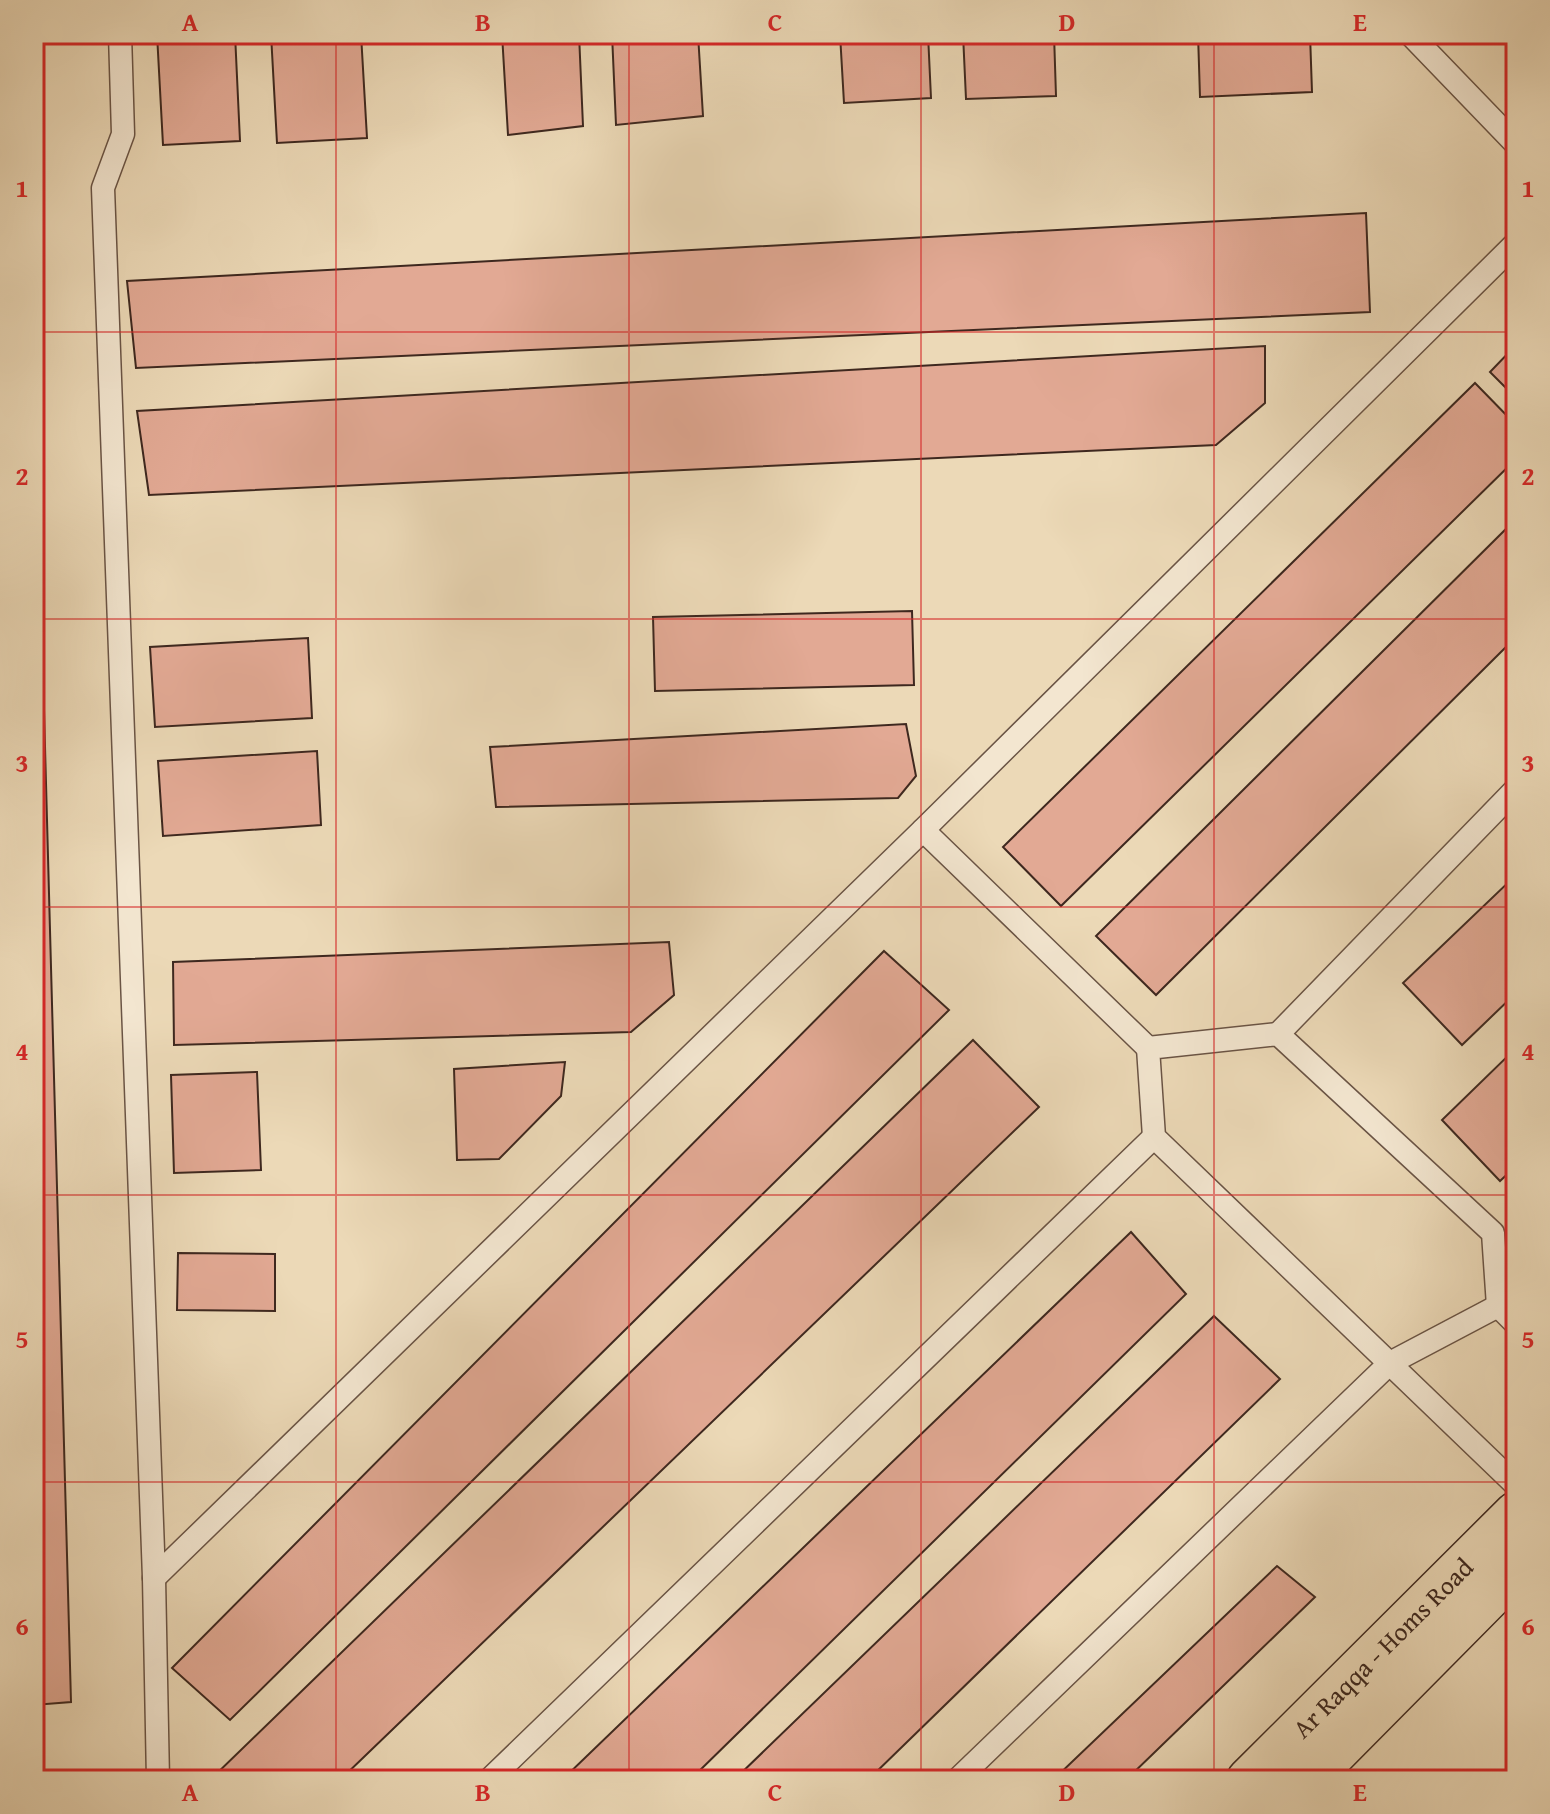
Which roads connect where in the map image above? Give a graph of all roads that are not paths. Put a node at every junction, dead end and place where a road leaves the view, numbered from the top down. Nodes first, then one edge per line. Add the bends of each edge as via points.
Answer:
1 (120, 34) edge
2 (1410, 34) edge
3 (1516, 144) edge
4 (1516, 243) edge
5 (1516, 789) edge
6 (923, 830) junction
7 (1278, 1034) junction
8 (1148, 1048) junction
9 (1154, 1137) junction
10 (1498, 1306) junction
11 (1516, 1324) edge
12 (1390, 1363) junction
13 (1516, 1485) edge
14 (1516, 1514) edge
15 (1516, 1569) edge
16 (154, 1578) junction
17 (158, 1780) edge
18 (489, 1780) edge
19 (957, 1780) edge
20 (1249, 1780) edge
21 (1307, 1780) edge

1 - 16 lane via 123,134 103,188
2 - 3 lane
4 - 6 lane
5 - 7 lane
6 - 8 lane
6 - 16 lane
7 - 8 lane
7 - 10 lane via 1493,1233
8 - 9 lane
9 - 12 lane
9 - 18 lane
10 - 11 lane
10 - 12 lane
12 - 13 lane
12 - 19 lane
14 - 20 highway, Ar Raqqa - Homs Road
15 - 21 highway, Ar Raqqa - Homs Road
16 - 17 lane

